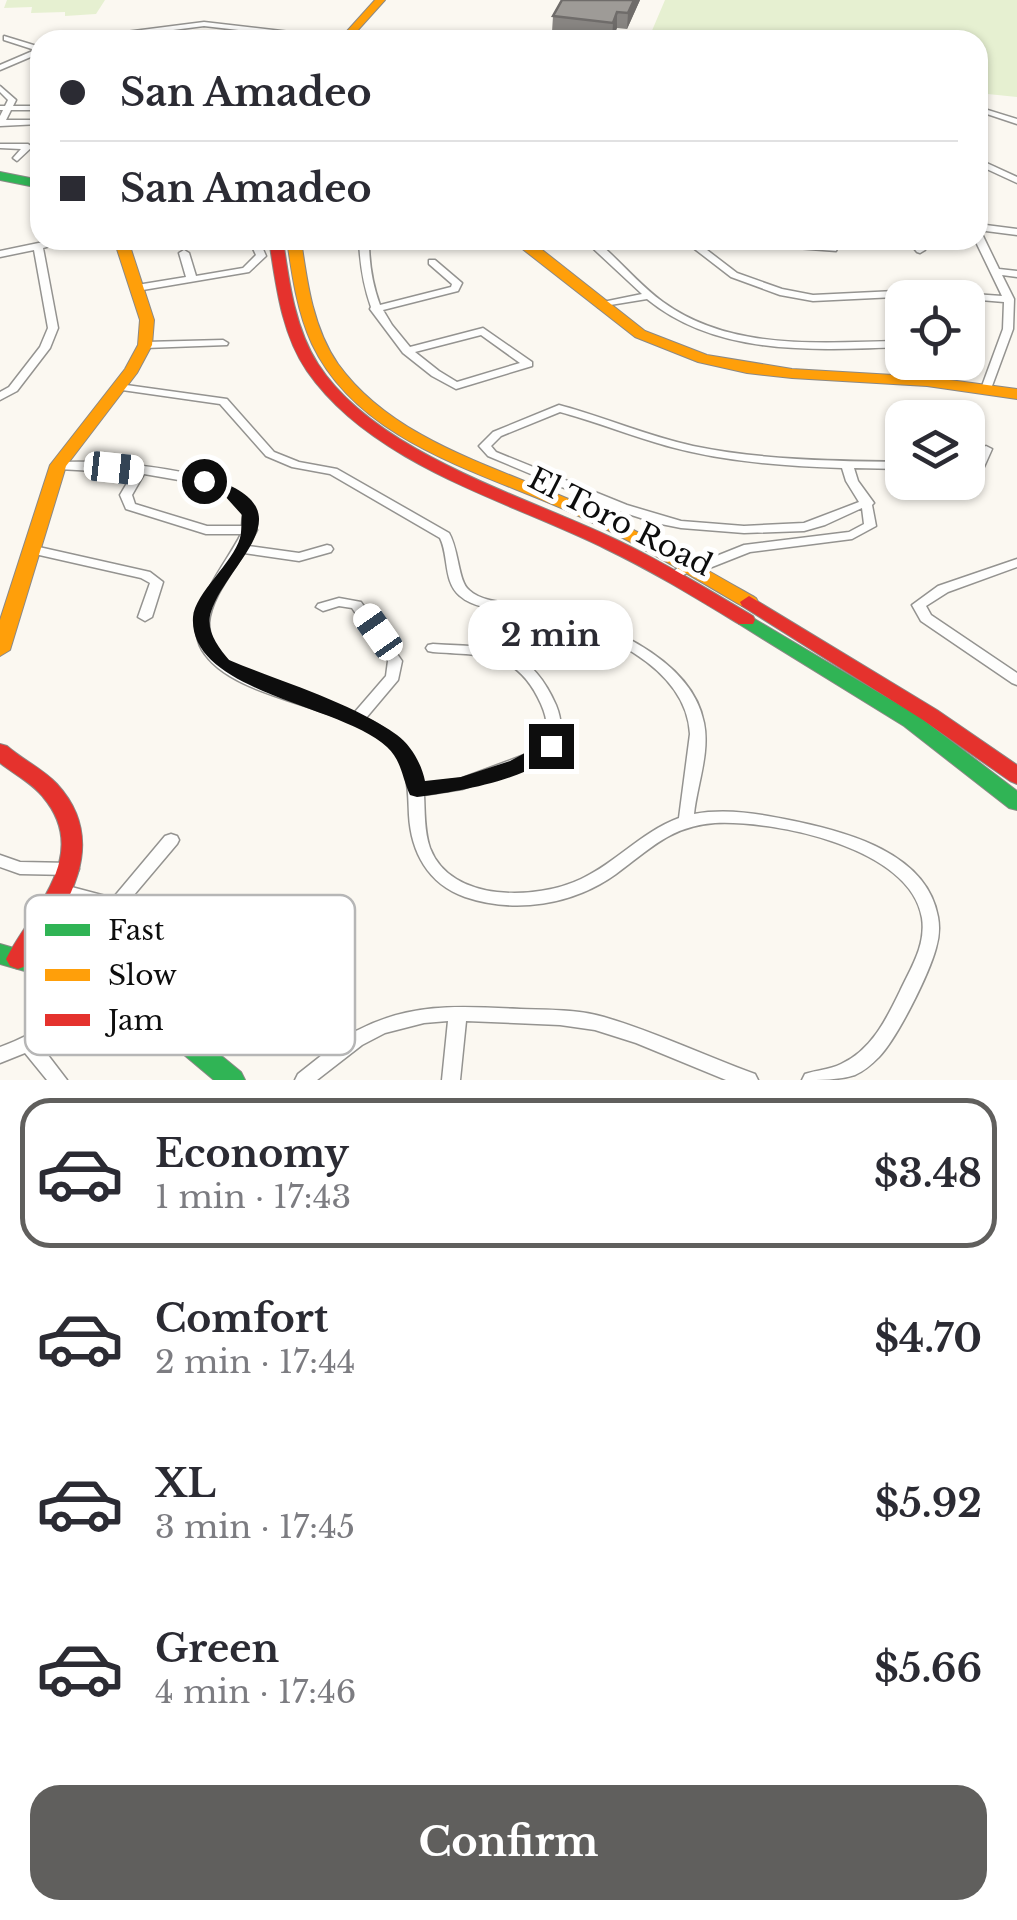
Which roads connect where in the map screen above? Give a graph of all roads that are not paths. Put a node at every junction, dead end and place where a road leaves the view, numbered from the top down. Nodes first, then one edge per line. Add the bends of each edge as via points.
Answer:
1 (365, 0) edge
2 (380, 0) edge
3 (198, 24) junction
4 (240, 28) junction
5 (153, 30) edge
6 (207, 30) edge
7 (227, 30) edge
8 (257, 30) edge
9 (340, 30) edge
10 (353, 30) edge
11 (7, 38) dead end
12 (30, 48) edge
13 (30, 56) edge
14 (0, 70) edge
15 (0, 88) edge
16 (5, 108) edge
17 (988, 112) edge
18 (30, 122) edge
19 (1017, 122) edge
20 (0, 123) edge
21 (0, 146) edge
22 (17, 158) dead end
23 (988, 167) edge
24 (0, 176) edge
25 (1017, 180) edge
26 (30, 182) edge
27 (988, 228) edge
28 (1017, 232) edge
29 (30, 247) edge
30 (39, 250) edge
31 (125, 250) edge
32 (258, 250) edge
33 (278, 250) edge
34 (296, 250) edge
35 (365, 250) edge
36 (534, 250) edge
37 (600, 250) edge
38 (701, 250) edge
39 (985, 250) edge
40 (184, 253) dead end
41 (0, 254) edge
42 (432, 262) dead end
43 (996, 272) junction
44 (1017, 274) edge
45 (192, 280) junction
46 (138, 288) junction
47 (648, 296) junction
48 (1009, 299) junction
49 (602, 305) junction
50 (376, 309) junction
51 (1012, 330) edge
52 (222, 343) dead end
53 (885, 344) edge
54 (146, 345) junction
55 (406, 351) junction
56 (119, 386) junction
57 (986, 386) junction
58 (1017, 394) edge
59 (0, 397) edge
60 (847, 465) junction
61 (58, 466) junction
62 (885, 466) edge
63 (140, 471) junction
64 (868, 503) junction
65 (251, 530) junction
66 (243, 548) junction
67 (327, 548) dead end
68 (30, 550) junction
69 (1017, 563) edge
70 (679, 573) junction
71 (323, 607) dead end
72 (145, 617) dead end
73 (433, 648) dead end
74 (0, 650) edge
75 (1017, 680) edge
76 (356, 721) junction
77 (0, 751) edge
78 (1017, 776) edge
79 (417, 790) junction
80 (1017, 802) edge
81 (686, 822) junction
82 (172, 840) dead end
83 (0, 861) edge
84 (72, 869) junction
85 (64, 890) junction
86 (60, 895) edge
87 (85, 895) edge
88 (125, 895) edge
89 (458, 1013) junction
90 (355, 1038) edge
91 (25, 1047) edge
92 (37, 1055) edge
93 (202, 1055) edge
94 (334, 1055) edge
95 (0, 1056) edge
96 (58, 1080) edge
97 (232, 1080) edge
98 (304, 1080) edge
99 (450, 1080) edge
100 (749, 1080) edge
101 (811, 1080) edge

1 - 9 main road
2 - 10 main road
3 - 4 street
3 - 5 street
3 - 6 street
4 - 7 street
4 - 8 street
11 - 12 street
13 - 14 street
15 - 16 street via 11,96
16 - 20 street
17 - 19 street
18 - 20 street
21 - 22 street via 28,147
23 - 25 street
24 - 26 main road
27 - 28 street
29 - 41 street
30 - 59 street via 53,328 45,348
31 - 46 main road
32 - 45 street via 261,256 246,270
33 - 70 main road, El Toro Road via 298,343 330,391 363,420 405,446
34 - 70 main road, El Toro Road via 316,340 348,386 380,413 584,512
35 - 50 street via 367,293
36 - 49 main road
37 - 47 street
38 - 48 street via 734,275 813,298 916,293
39 - 43 street
40 - 45 street
42 - 50 street via 457,283 455,289
43 - 44 street
43 - 48 street
45 - 46 street
46 - 54 main road
47 - 49 street
47 - 53 street via 732,338
48 - 51 street
49 - 57 main road via 658,343 724,364 804,376 914,376
50 - 55 street
51 - 57 street
52 - 54 street
54 - 56 main road
55 - 55 street via 451,384 464,386 528,364 484,332
56 - 61 main road
56 - 81 street via 222,401 270,454 333,472 445,536 454,548 455,582 466,595 584,625 662,664 696,717
57 - 58 main road
60 - 62 street
60 - 64 street
60 - 64 street via 695,449 560,408 484,446 648,516 705,525 803,527
61 - 63 street
61 - 68 main road
63 - 65 street via 229,491 244,503
63 - 65 street via 126,495 136,508 206,530
64 - 70 street via 870,526 852,535 748,548
65 - 66 street
66 - 67 street via 299,556
66 - 76 street via 201,614 210,653 244,675
68 - 72 street via 146,575 157,582
68 - 74 main road
69 - 75 street via 919,605 926,618
70 - 78 main road, El Toro Road via 758,608 928,712
70 - 80 main road, El Toro Road via 963,756
71 - 76 street via 356,605 395,660 393,677
73 - 79 street via 523,663 536,675 556,725 545,753 462,784
76 - 79 street via 401,749
77 - 84 main road via 61,804 76,840
79 - 81 street via 415,827 426,856 450,883 490,897 550,896 580,887 657,833
81 - 101 street via 724,818 862,844 890,860 926,906 928,950 884,1040 845,1074
82 - 88 street
83 - 84 street
84 - 85 main road
85 - 86 main road
85 - 87 street
89 - 90 street via 401,1017
89 - 99 street
89 - 100 street via 588,1020
91 - 95 street
92 - 96 street
93 - 97 main road
94 - 98 street

